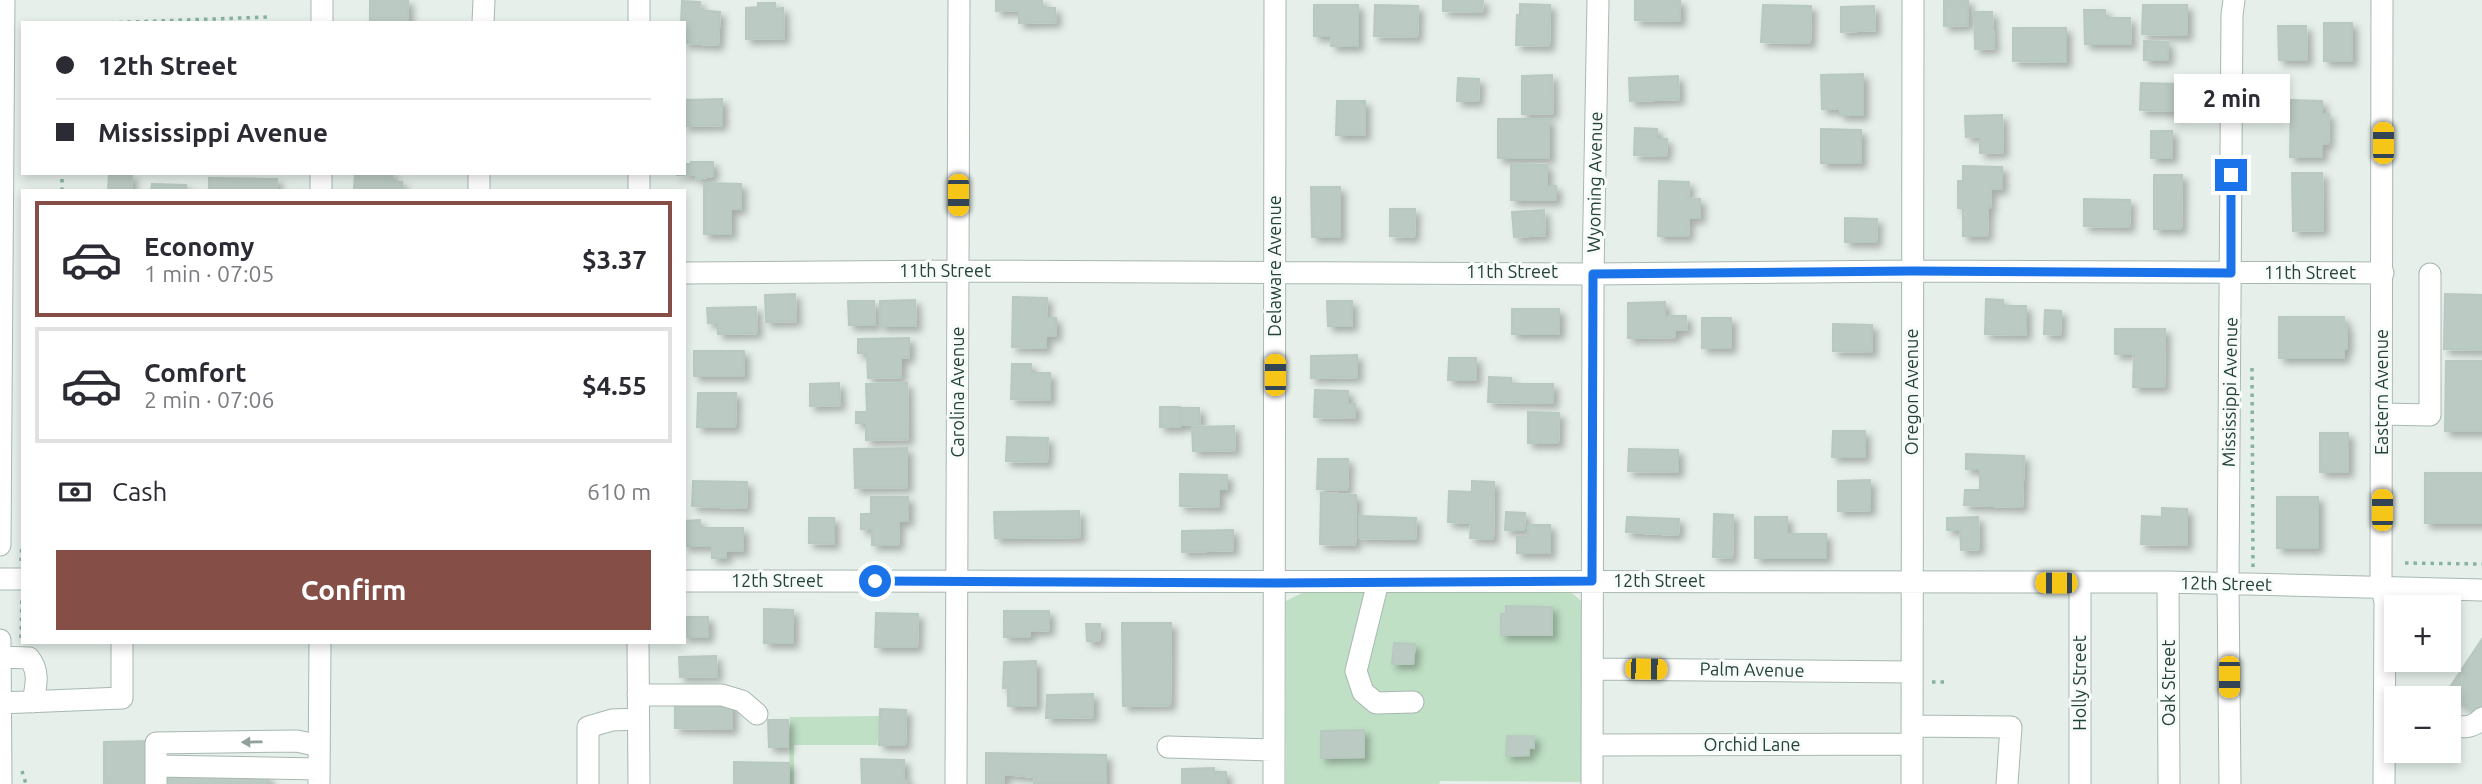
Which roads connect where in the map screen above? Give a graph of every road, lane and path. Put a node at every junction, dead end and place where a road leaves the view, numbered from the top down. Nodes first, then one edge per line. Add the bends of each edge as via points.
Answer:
1 (4, 0) edge
2 (322, 0) edge
3 (484, 0) edge
4 (639, 0) edge
5 (958, 0) edge
6 (1275, 0) edge
7 (1598, 0) edge
8 (1913, 0) edge
9 (2234, 0) edge
10 (2382, 0) edge
11 (268, 17) dead end
12 (157, 21) edge
13 (321, 21) edge
14 (483, 21) edge
15 (639, 21) edge
16 (958, 271) junction
17 (1275, 271) junction
18 (1912, 271) junction
19 (9, 272) edge
20 (686, 273) edge
21 (2231, 273) junction
22 (2383, 273) junction
23 (1593, 274) junction
24 (2430, 274) dead end
25 (2252, 356) dead end
26 (2382, 414) junction
27 (0, 545) edge
28 (2405, 563) dead end
29 (2482, 564) edge
30 (2253, 575) dead end
31 (0, 579) edge
32 (21, 579) edge
33 (686, 581) edge
34 (957, 581) junction
35 (1592, 581) junction
36 (1274, 583) junction
37 (1378, 583) junction
38 (1912, 583) junction
39 (2080, 583) junction
40 (2168, 583) junction
41 (2228, 584) junction
42 (2381, 586) junction
43 (2480, 594) edge
44 (0, 640) edge
45 (122, 644) edge
46 (320, 644) edge
47 (638, 644) edge
48 (0, 657) edge
49 (1592, 669) junction
50 (1912, 672) junction
51 (2388, 686) edge
52 (638, 695) junction
53 (33, 702) junction
54 (1413, 702) dead end
55 (0, 703) edge
56 (757, 714) dead end
57 (2482, 718) edge
58 (638, 719) junction
59 (2461, 726) edge
60 (2482, 727) edge
61 (2461, 734) edge
62 (1912, 735) junction
63 (1592, 745) junction
64 (319, 746) junction
65 (1168, 747) dead end
66 (1274, 750) junction
67 (2386, 763) edge
68 (156, 775) edge
69 (319, 776) edge
70 (1, 784) edge
71 (588, 784) edge
72 (639, 784) edge
73 (956, 784) edge
74 (1274, 784) edge
75 (1592, 784) edge
76 (1912, 784) edge
77 (2007, 784) edge
78 (2080, 784) edge
79 (2169, 784) edge
80 (2230, 784) edge
81 (2384, 784) edge

1 - 19 street
2 - 13 street
3 - 14 street
4 - 15 street
5 - 16 street, Carolina Avenue
6 - 17 street, Delaware Avenue
7 - 23 street, Wyoming Avenue
8 - 18 street, Oregon Avenue
9 - 21 street, Mississippi Avenue
10 - 22 street, Eastern Avenue
11 - 12 path
16 - 17 street, 11th Street
16 - 20 street, 11th Street
16 - 34 street, Carolina Avenue
17 - 23 street, 11th Street
17 - 36 street, Delaware Avenue
18 - 21 street, 11th Street
18 - 23 street, 11th Street
18 - 38 street, Oregon Avenue
19 - 27 street
21 - 22 street, 11th Street
21 - 41 street, Mississippi Avenue
22 - 26 street, Eastern Avenue
23 - 35 street, Wyoming Avenue
24 - 26 street via 2430,415
25 - 30 path
26 - 42 street, Eastern Avenue
28 - 29 path
31 - 32 street
33 - 34 street, 12th Street
34 - 36 street, 12th Street
34 - 73 street, Carolina Avenue
35 - 37 street, 12th Street
35 - 38 street, 12th Street
35 - 49 street, Wyoming Avenue
36 - 37 street, 12th Street
36 - 66 street, Delaware Avenue
37 - 54 street via 1356,671 1363,692 1376,703
38 - 39 street, 12th Street
38 - 50 street, Oregon Avenue
39 - 40 street, 12th Street
39 - 78 street, Holly Street
40 - 41 street, 12th Street
40 - 79 street, Oak Street
41 - 42 street, 12th Street
41 - 80 street, Mississippi Avenue
42 - 43 street, 12th Street
42 - 51 street, Eastern Avenue
44 - 48 street
45 - 53 street via 122,698
46 - 64 street
47 - 52 street
48 - 53 street via 29,658 35,666
48 - 55 street
49 - 50 street, Palm Avenue
49 - 63 street, Wyoming Avenue
50 - 62 street, Oregon Avenue
52 - 56 street via 722,695 742,701
52 - 58 street
53 - 55 street
55 - 70 street
57 - 59 street via 2477,724
58 - 71 street via 588,727
58 - 72 street
60 - 61 street via 2477,733
62 - 63 street, Orchid Lane
62 - 76 street, Oregon Avenue
62 - 77 street, Orchid Lane via 2011,727
63 - 75 street, Wyoming Avenue
64 -> 68 street via 298,741 156,743
64 - 69 street
65 - 66 street
66 - 74 street, Delaware Avenue
67 - 81 street, Eastern Avenue
68 - 69 street

